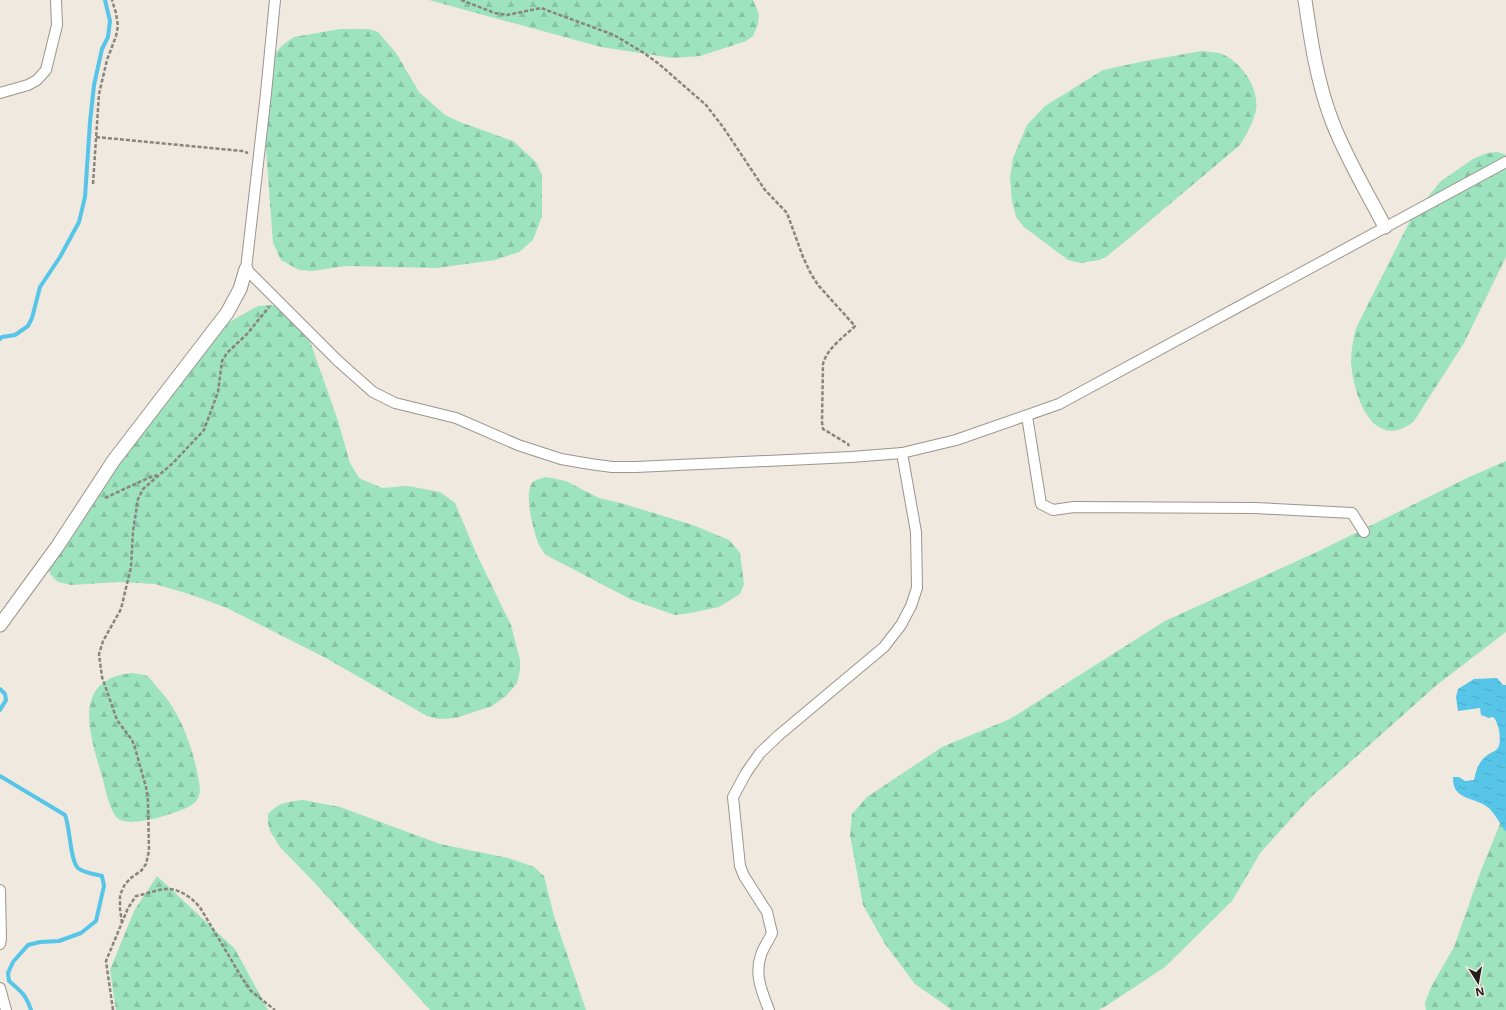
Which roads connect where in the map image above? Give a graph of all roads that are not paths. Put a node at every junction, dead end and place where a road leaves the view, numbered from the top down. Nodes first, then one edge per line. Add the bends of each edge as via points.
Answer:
1 (56, 0) edge
2 (275, 0) edge
3 (1305, 0) edge
4 (0, 93) edge
5 (1506, 162) edge
6 (1385, 227) junction
7 (246, 269) junction
8 (1028, 416) junction
9 (902, 453) junction
10 (1364, 532) dead end
11 (0, 625) edge
12 (0, 890) edge
13 (0, 944) edge
14 (0, 988) edge
15 (6, 1010) edge
16 (769, 1010) edge

1 - 4 street via 57,24 46,70 28,85
2 - 7 street
3 - 6 street via 1317,76 1332,121
5 - 6 street
6 - 8 street via 1059,404
7 - 9 street via 338,361 373,392 395,402 456,418 518,446 561,459 612,468
7 - 11 street via 240,289 227,313 114,460 57,547
8 - 9 street via 956,440
8 - 10 street via 1041,504 1053,510 1074,507 1255,508 1352,513
9 - 16 street via 916,532 917,588 911,606 901,625 884,647 760,753 733,797 740,866 767,912 772,933 758,966 759,984
12 - 13 street
14 - 15 street

